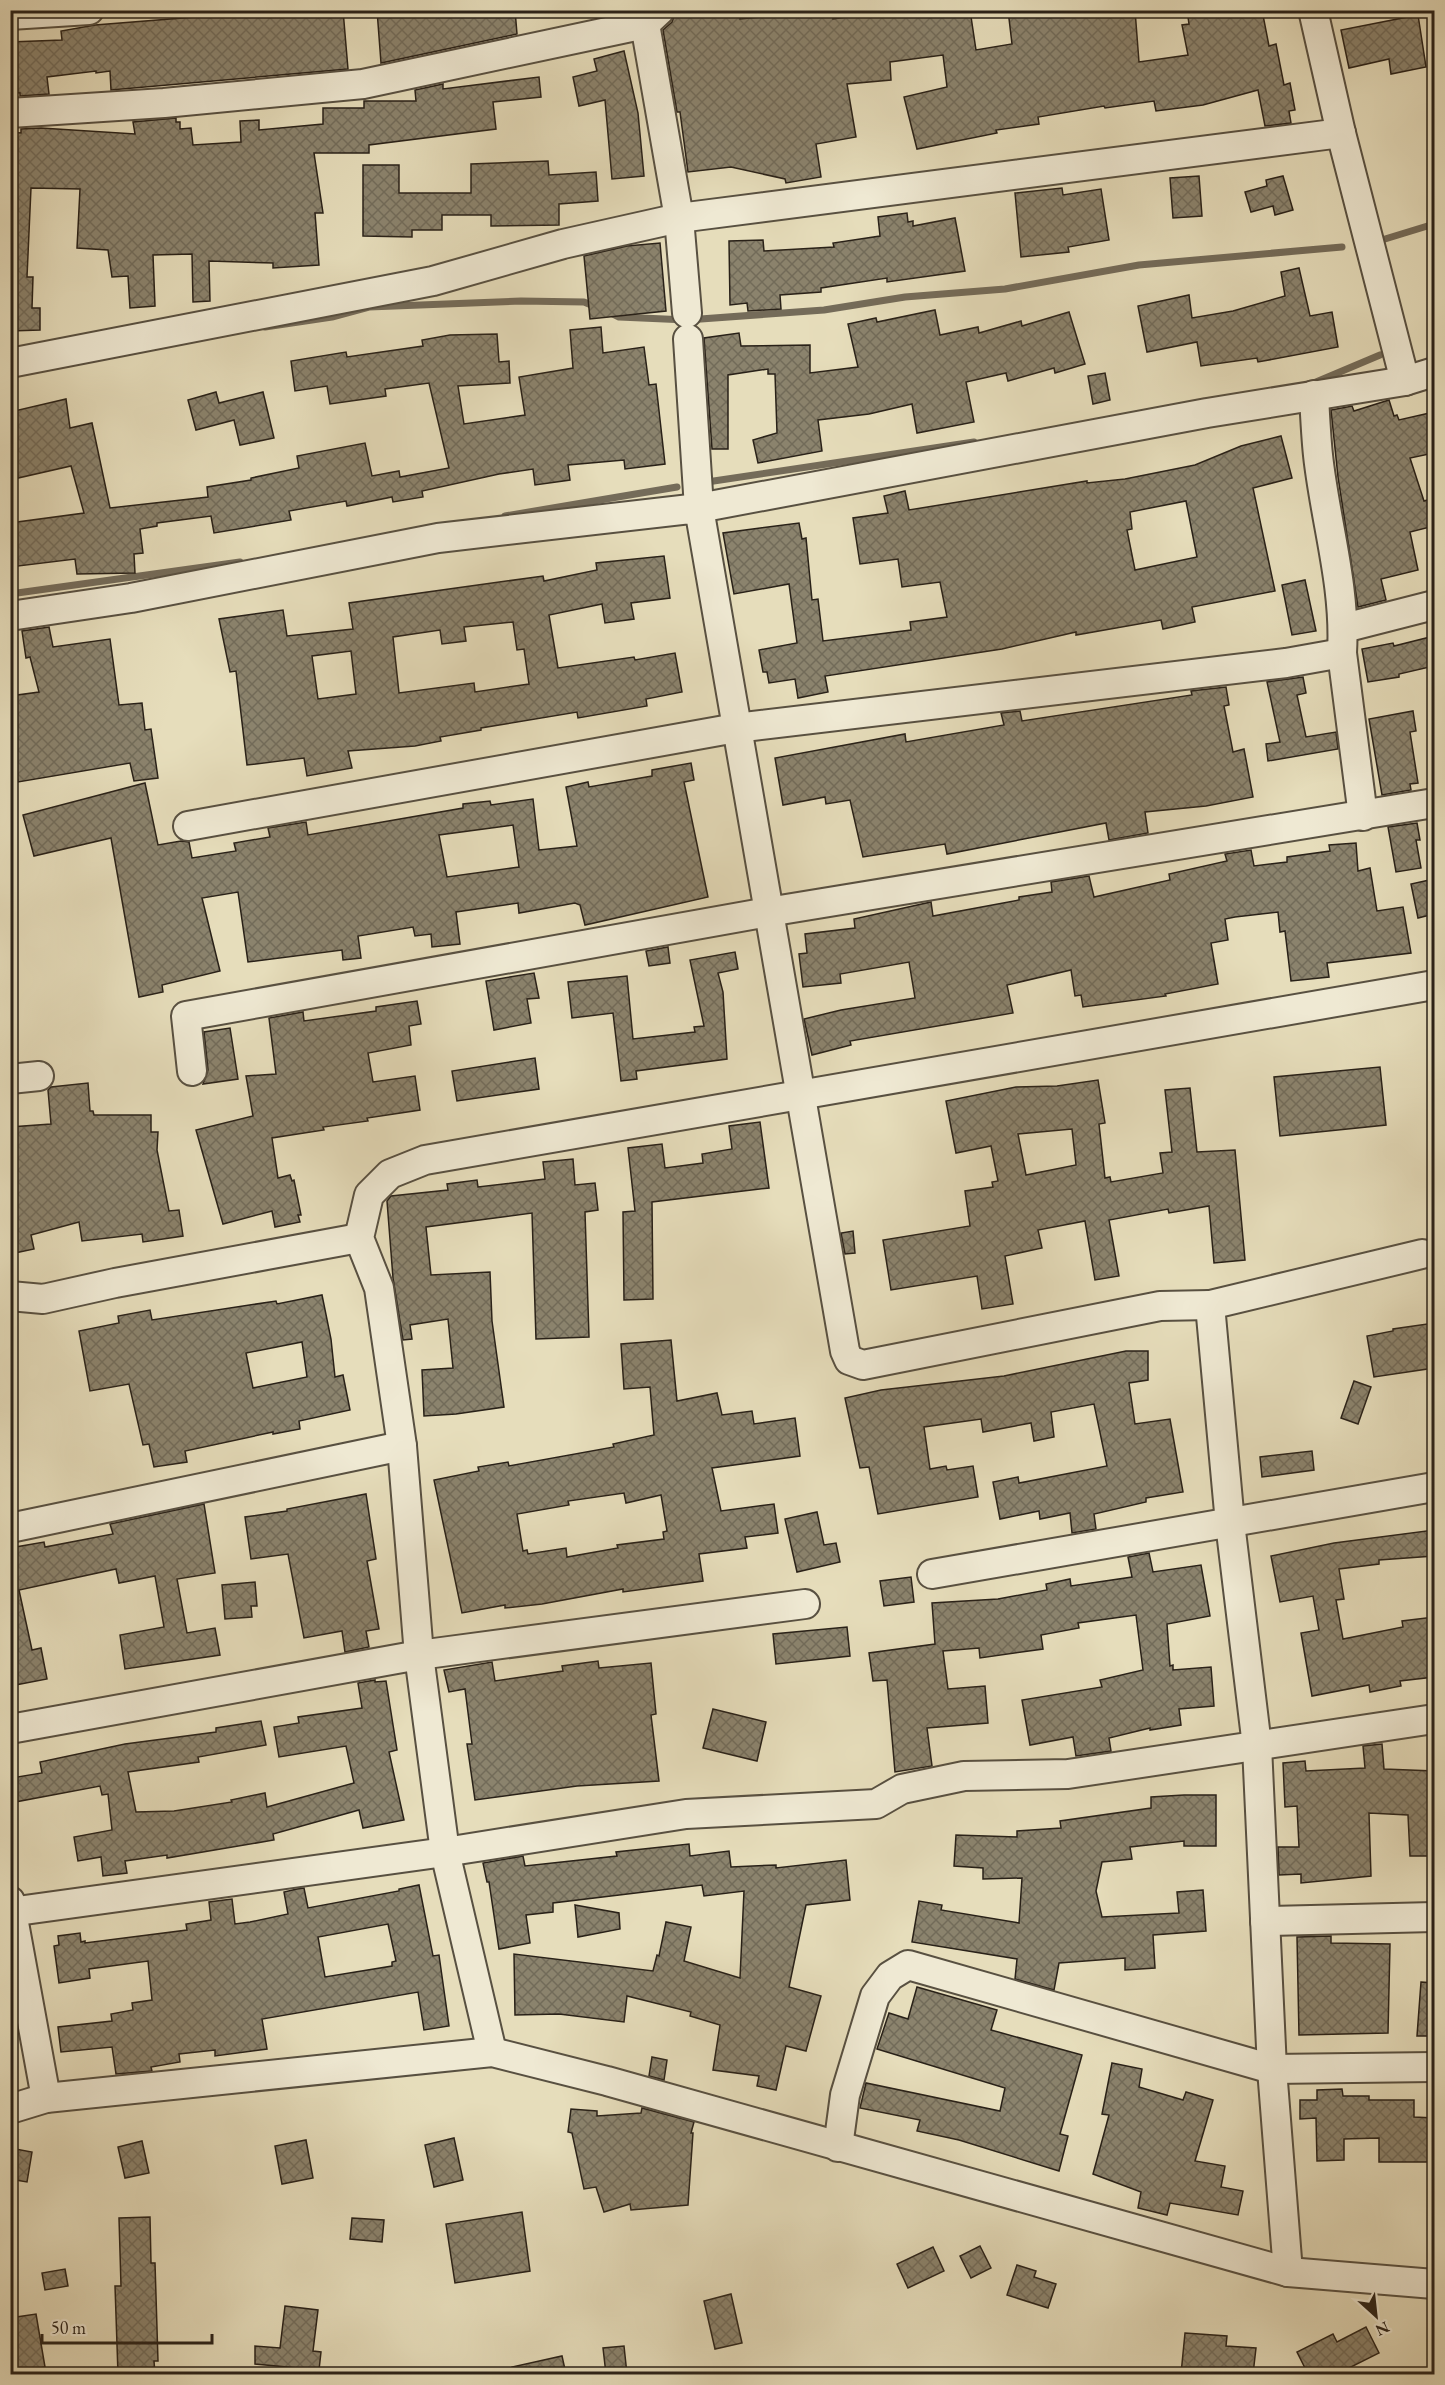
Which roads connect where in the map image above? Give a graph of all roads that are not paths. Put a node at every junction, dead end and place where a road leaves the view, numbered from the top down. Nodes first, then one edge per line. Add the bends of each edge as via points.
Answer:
1 (1313, 10) edge
2 (80, 11) edge
3 (10, 15) edge
4 (652, 17) edge
5 (10, 113) edge
6 (1341, 133) junction
7 (679, 218) junction
8 (10, 363) edge
9 (1434, 372) edge
10 (1405, 381) junction
11 (1314, 395) junction
12 (699, 508) junction
13 (1434, 605) edge
14 (10, 616) edge
15 (1343, 640) junction
16 (736, 728) junction
17 (1434, 804) edge
18 (1363, 816) junction
19 (188, 826) dead end
20 (768, 912) junction
21 (1434, 985) edge
22 (192, 1071) dead end
23 (39, 1076) dead end
24 (10, 1078) edge
25 (799, 1096) junction
26 (359, 1238) junction
27 (1422, 1254) dead end
28 (10, 1296) edge
29 (1210, 1305) junction
30 (402, 1446) junction
31 (1434, 1487) edge
32 (1230, 1523) junction
33 (10, 1528) edge
34 (932, 1574) dead end
35 (805, 1604) dead end
36 (419, 1655) junction
37 (1434, 1719) edge
38 (10, 1729) edge
39 (1257, 1746) junction
40 (445, 1852) junction
41 (11, 1908) edge
42 (1434, 1917) edge
43 (1265, 1921) junction
44 (492, 2052) junction
45 (1434, 2067) edge
46 (1272, 2069) junction
47 (46, 2098) junction
48 (10, 2109) edge
49 (837, 2146) junction
50 (1288, 2272) junction
51 (1434, 2284) edge

1 - 6 street
2 - 3 street
4 - 5 street via 363,84
4 - 7 street
6 - 7 street
6 - 10 street
7 - 8 street via 563,244 434,281
7 - 12 street
9 - 10 street
10 - 11 street
11 - 12 street
11 - 15 street via 1318,455 1331,527
12 - 14 street via 438,538 131,598
12 - 16 street
13 - 15 street
15 - 16 street via 1286,663
15 - 18 street
16 - 19 street
16 - 20 street
17 - 18 street
18 - 20 street
20 - 22 street via 186,1016
20 - 25 street
21 - 25 street
23 - 24 street
25 - 26 street via 425,1160 390,1174 369,1195
25 - 29 street via 849,1360 863,1365 1160,1306
26 - 28 street via 43,1299
26 - 30 street via 379,1288
27 - 29 street
29 - 32 street
30 - 33 street
30 - 36 street
31 - 32 street
32 - 34 street
32 - 39 street
35 - 36 street
36 - 38 street
36 - 40 street
37 - 39 street
39 - 40 street via 1068,1774 964,1776 902,1789 876,1804 686,1814
39 - 43 street
40 - 41 street
40 - 44 street
41 - 47 street
42 - 43 street
43 - 46 street
44 - 47 street
44 - 49 street
45 - 46 street
46 - 49 street via 908,1965 890,1976 875,1996 845,2095
46 - 50 street
47 - 48 street
49 - 50 street
50 - 51 street

